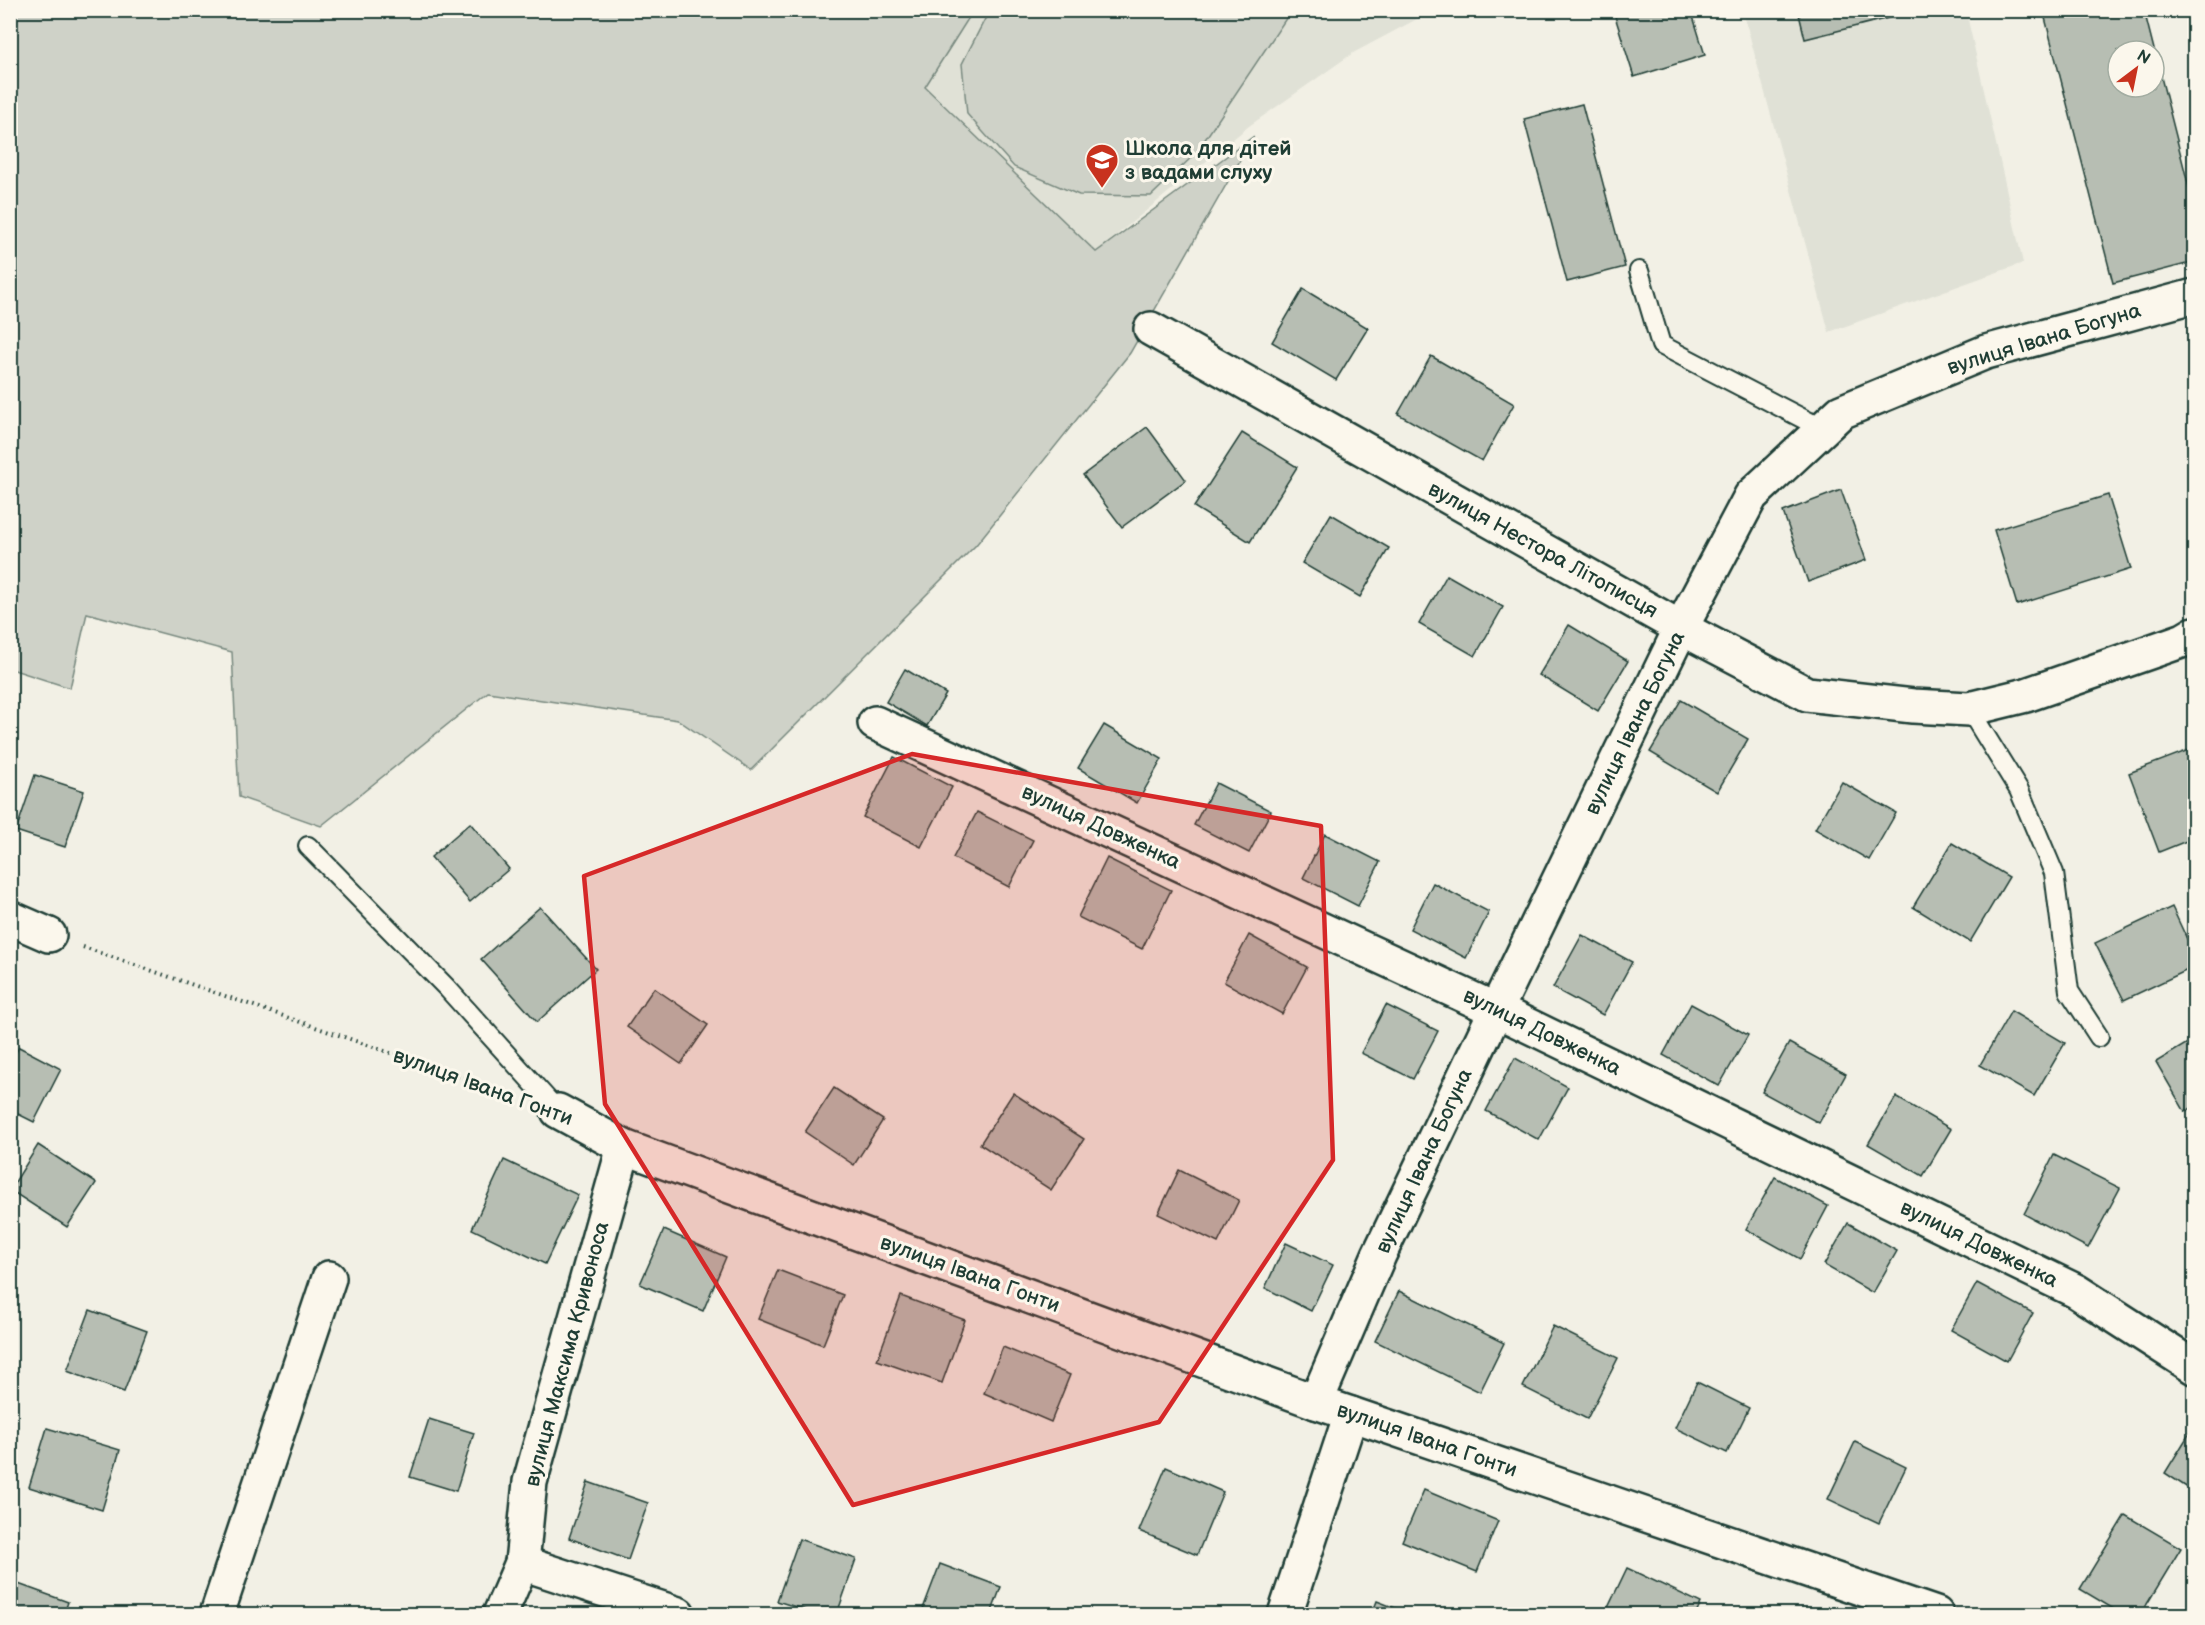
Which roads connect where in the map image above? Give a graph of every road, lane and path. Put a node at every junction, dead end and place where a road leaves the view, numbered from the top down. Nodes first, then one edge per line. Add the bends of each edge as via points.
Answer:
1 (1639, 271) dead end
2 (2194, 296) edge
3 (1151, 329) dead end
4 (1823, 429) junction
5 (1681, 628) junction
6 (2194, 634) edge
7 (1969, 709) junction
8 (875, 723) dead end
9 (308, 846) dead end
10 (10, 918) edge
11 (49, 935) joint
12 (1496, 1010) junction
13 (2099, 1036) dead end
14 (502, 1091) dead end
15 (558, 1111) joint
16 (624, 1146) junction
17 (329, 1278) dead end
18 (2194, 1367) edge
19 (1316, 1402) junction
20 (1351, 1414) junction
21 (522, 1563) junction
22 (217, 1614) edge
23 (500, 1614) edge
24 (678, 1614) edge
25 (1285, 1614) edge
26 (1936, 1614) edge

1 - 4 lane via 1661,345
2 - 4 street, вулиця Івана Богуна via 1986,352 1841,412
3 - 5 street, вулиця Нестора Літописця
4 - 5 street, вулиця Івана Богуна via 1751,496
5 - 7 street, вулиця Нестора Літописця via 1807,694
5 - 12 street, вулиця Івана Богуна
6 - 7 street, вулиця Нестора Літописця via 2026,695
7 - 13 lane via 2019,790 2054,873 2069,991
8 - 12 street, вулиця Довженка
9 - 15 lane via 447,988
10 - 11 street
11 - 14 path, вулиця Івана Гонти
12 - 18 street, вулиця Довженка via 2076,1291
12 - 19 street, вулиця Івана Богуна via 1379,1255
15 - 16 street, вулиця Івана Гонти
16 - 19 street, вулиця Івана Гонти
16 - 21 street, вулиця Максима Кривоноса via 530,1482
17 - 22 street
19 - 20 street, вулиця Івана Гонти
20 - 25 street
20 - 26 street, вулиця Івана Гонти
21 - 23 street, вулиця Максима Кривоноса
21 - 24 street

